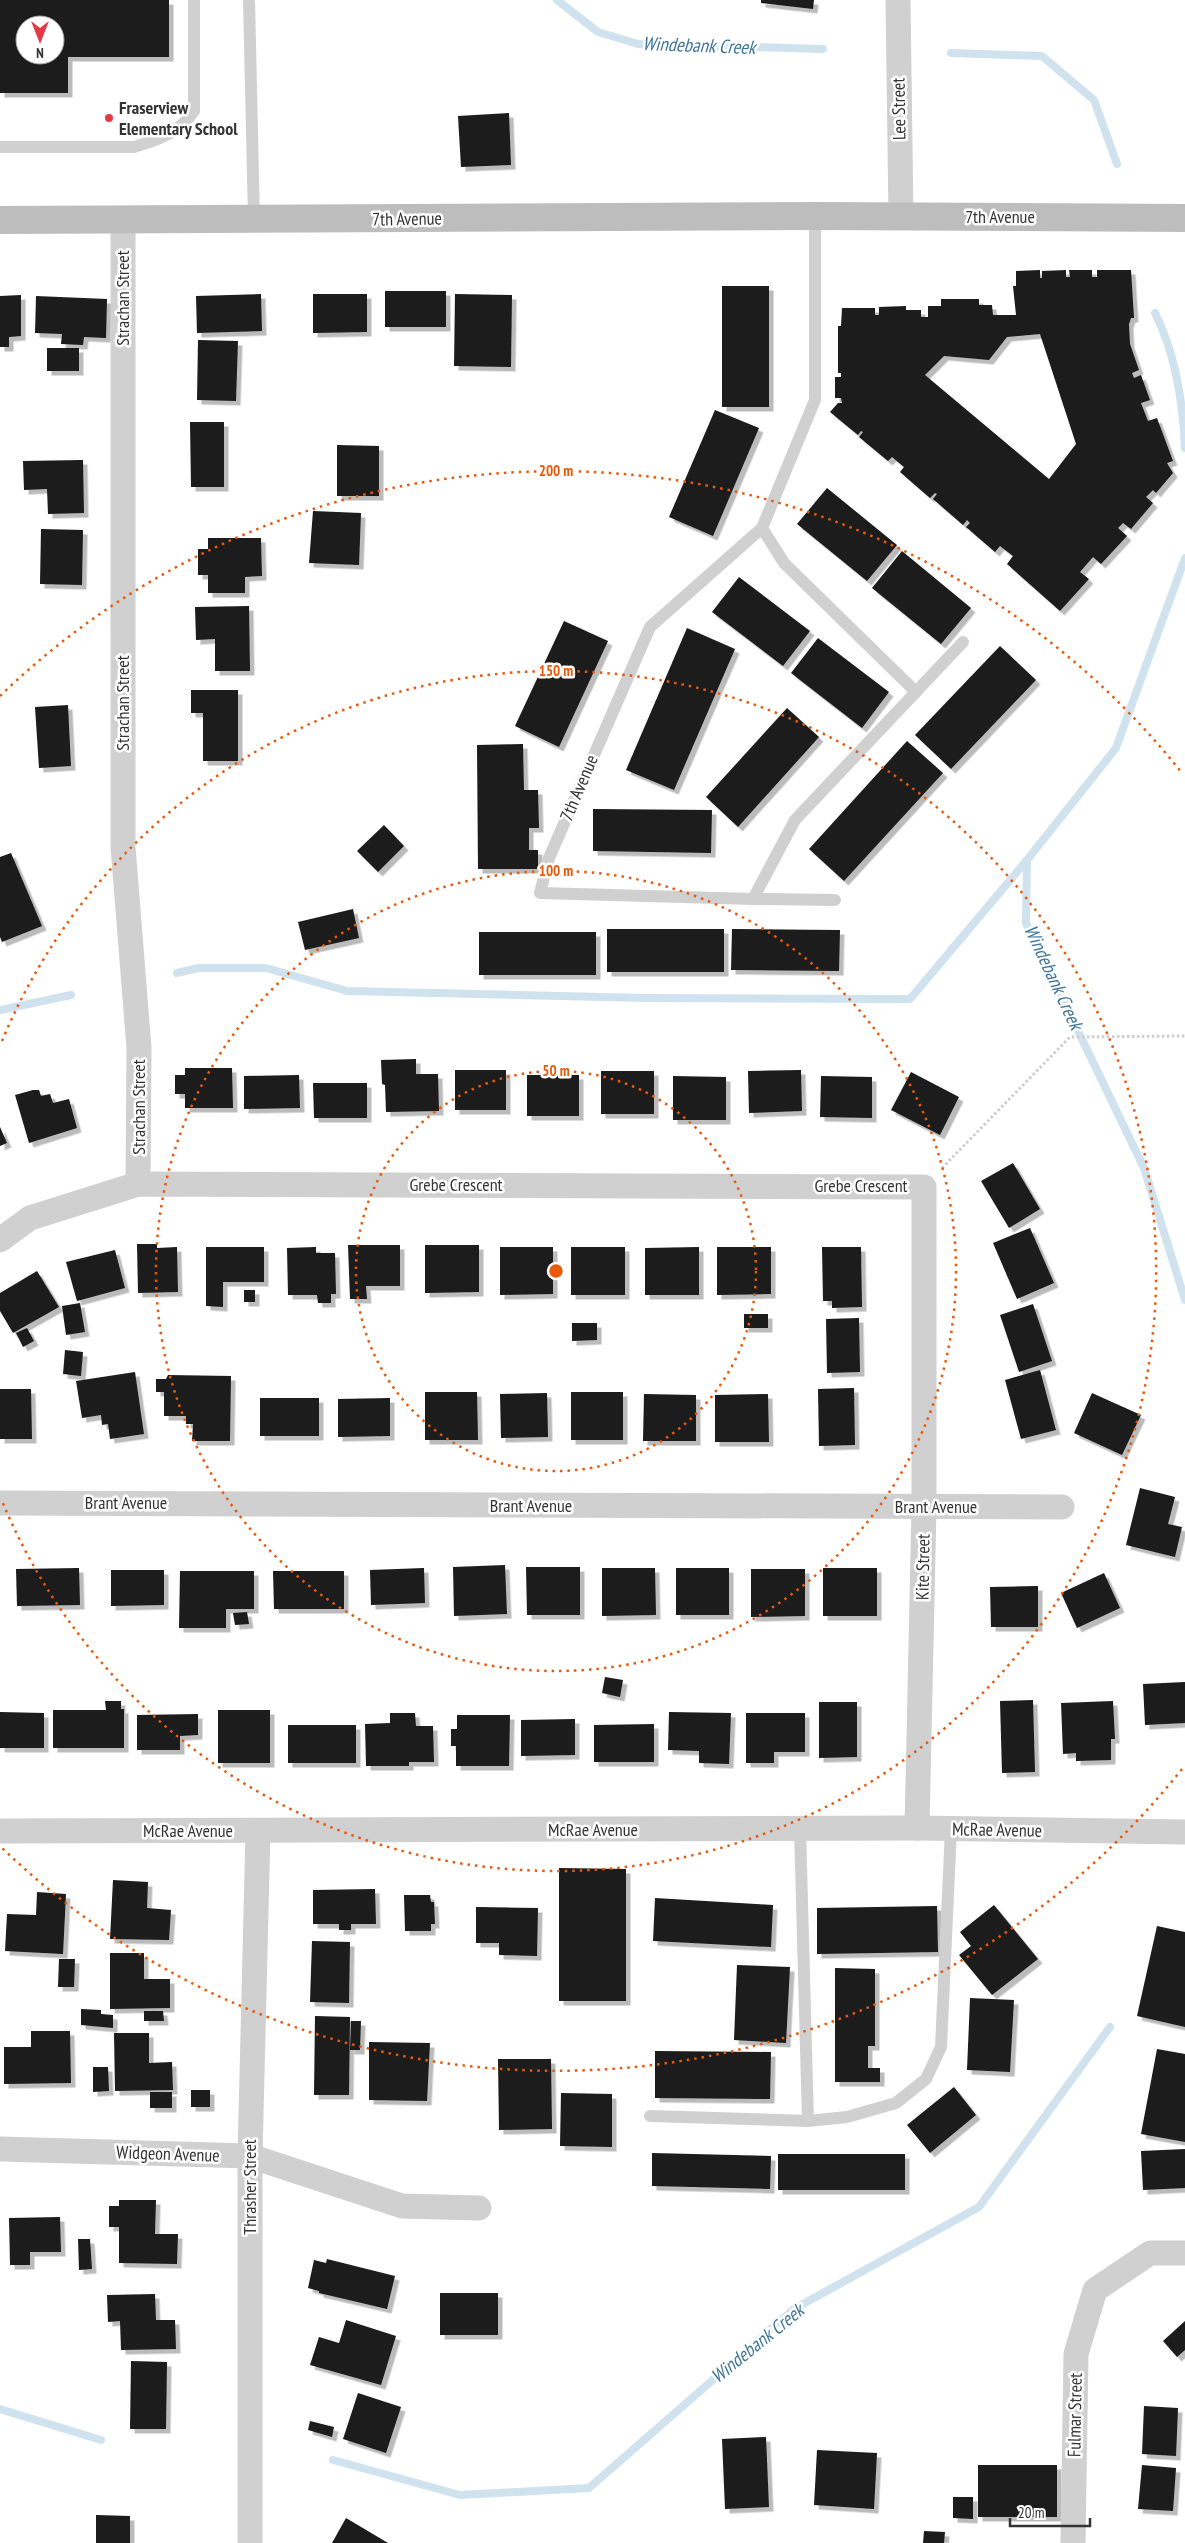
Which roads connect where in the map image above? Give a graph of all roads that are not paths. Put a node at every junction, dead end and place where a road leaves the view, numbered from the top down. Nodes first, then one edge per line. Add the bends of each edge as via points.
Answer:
1 (194, 0) edge
2 (249, 0) edge
3 (898, 0) edge
4 (0, 147) edge
5 (815, 216) junction
6 (901, 217) junction
7 (1185, 218) edge
8 (0, 220) edge
9 (254, 220) junction
10 (123, 221) junction
11 (762, 528) junction
12 (963, 642) dead end
13 (916, 692) junction
14 (753, 899) junction
15 (835, 900) dead end
16 (138, 1184) junction
17 (924, 1186) joint
18 (0, 1240) edge
19 (0, 1503) edge
20 (1062, 1507) dead end
21 (924, 1508) junction
22 (917, 1828) junction
23 (800, 1829) junction
24 (951, 1829) junction
25 (0, 1831) edge
26 (258, 1831) junction
27 (1185, 1832) edge
28 (650, 2116) dead end
29 (808, 2121) junction
30 (0, 2149) edge
31 (250, 2156) junction
32 (479, 2208) dead end
33 (1185, 2253) edge
34 (250, 2543) edge
35 (1073, 2543) edge

1 - 4 lane via 194,111 187,122 155,141 134,147
2 - 9 lane
3 - 6 street, Lee Street
5 - 6 street, 7th Avenue
5 - 9 street, 7th Avenue
5 - 11 lane, 7th Avenue via 815,400
6 - 7 street, 7th Avenue
8 - 10 street, 7th Avenue
9 - 10 street, 7th Avenue
10 - 16 street, Strachan Street via 123,847 139,1048
11 - 13 lane via 784,563
11 - 14 lane, 7th Avenue via 650,627 550,858 540,894
12 - 13 lane
13 - 14 lane via 795,820
14 - 15 lane, 7th Avenue
16 - 17 street, Grebe Crescent
16 - 18 street, Grebe Crescent via 30,1218
17 - 21 street, Kite Street
19 - 21 street, Brant Avenue
20 - 21 street, Brant Avenue
21 - 22 street, Kite Street
22 - 23 street, McRae Avenue
22 - 24 street, McRae Avenue
23 - 26 street, McRae Avenue
23 - 29 lane
24 - 27 street, McRae Avenue
24 - 29 lane via 941,2047 926,2079 896,2104 847,2117
25 - 26 street, McRae Avenue
26 - 31 street, Thrasher Street
28 - 29 lane
30 - 31 street, Widgeon Avenue
31 - 32 street, Widgeon Avenue via 402,2206
31 - 34 street, Thrasher Street
33 - 35 street, Fulmar Street via 1150,2253 1095,2290 1076,2354

